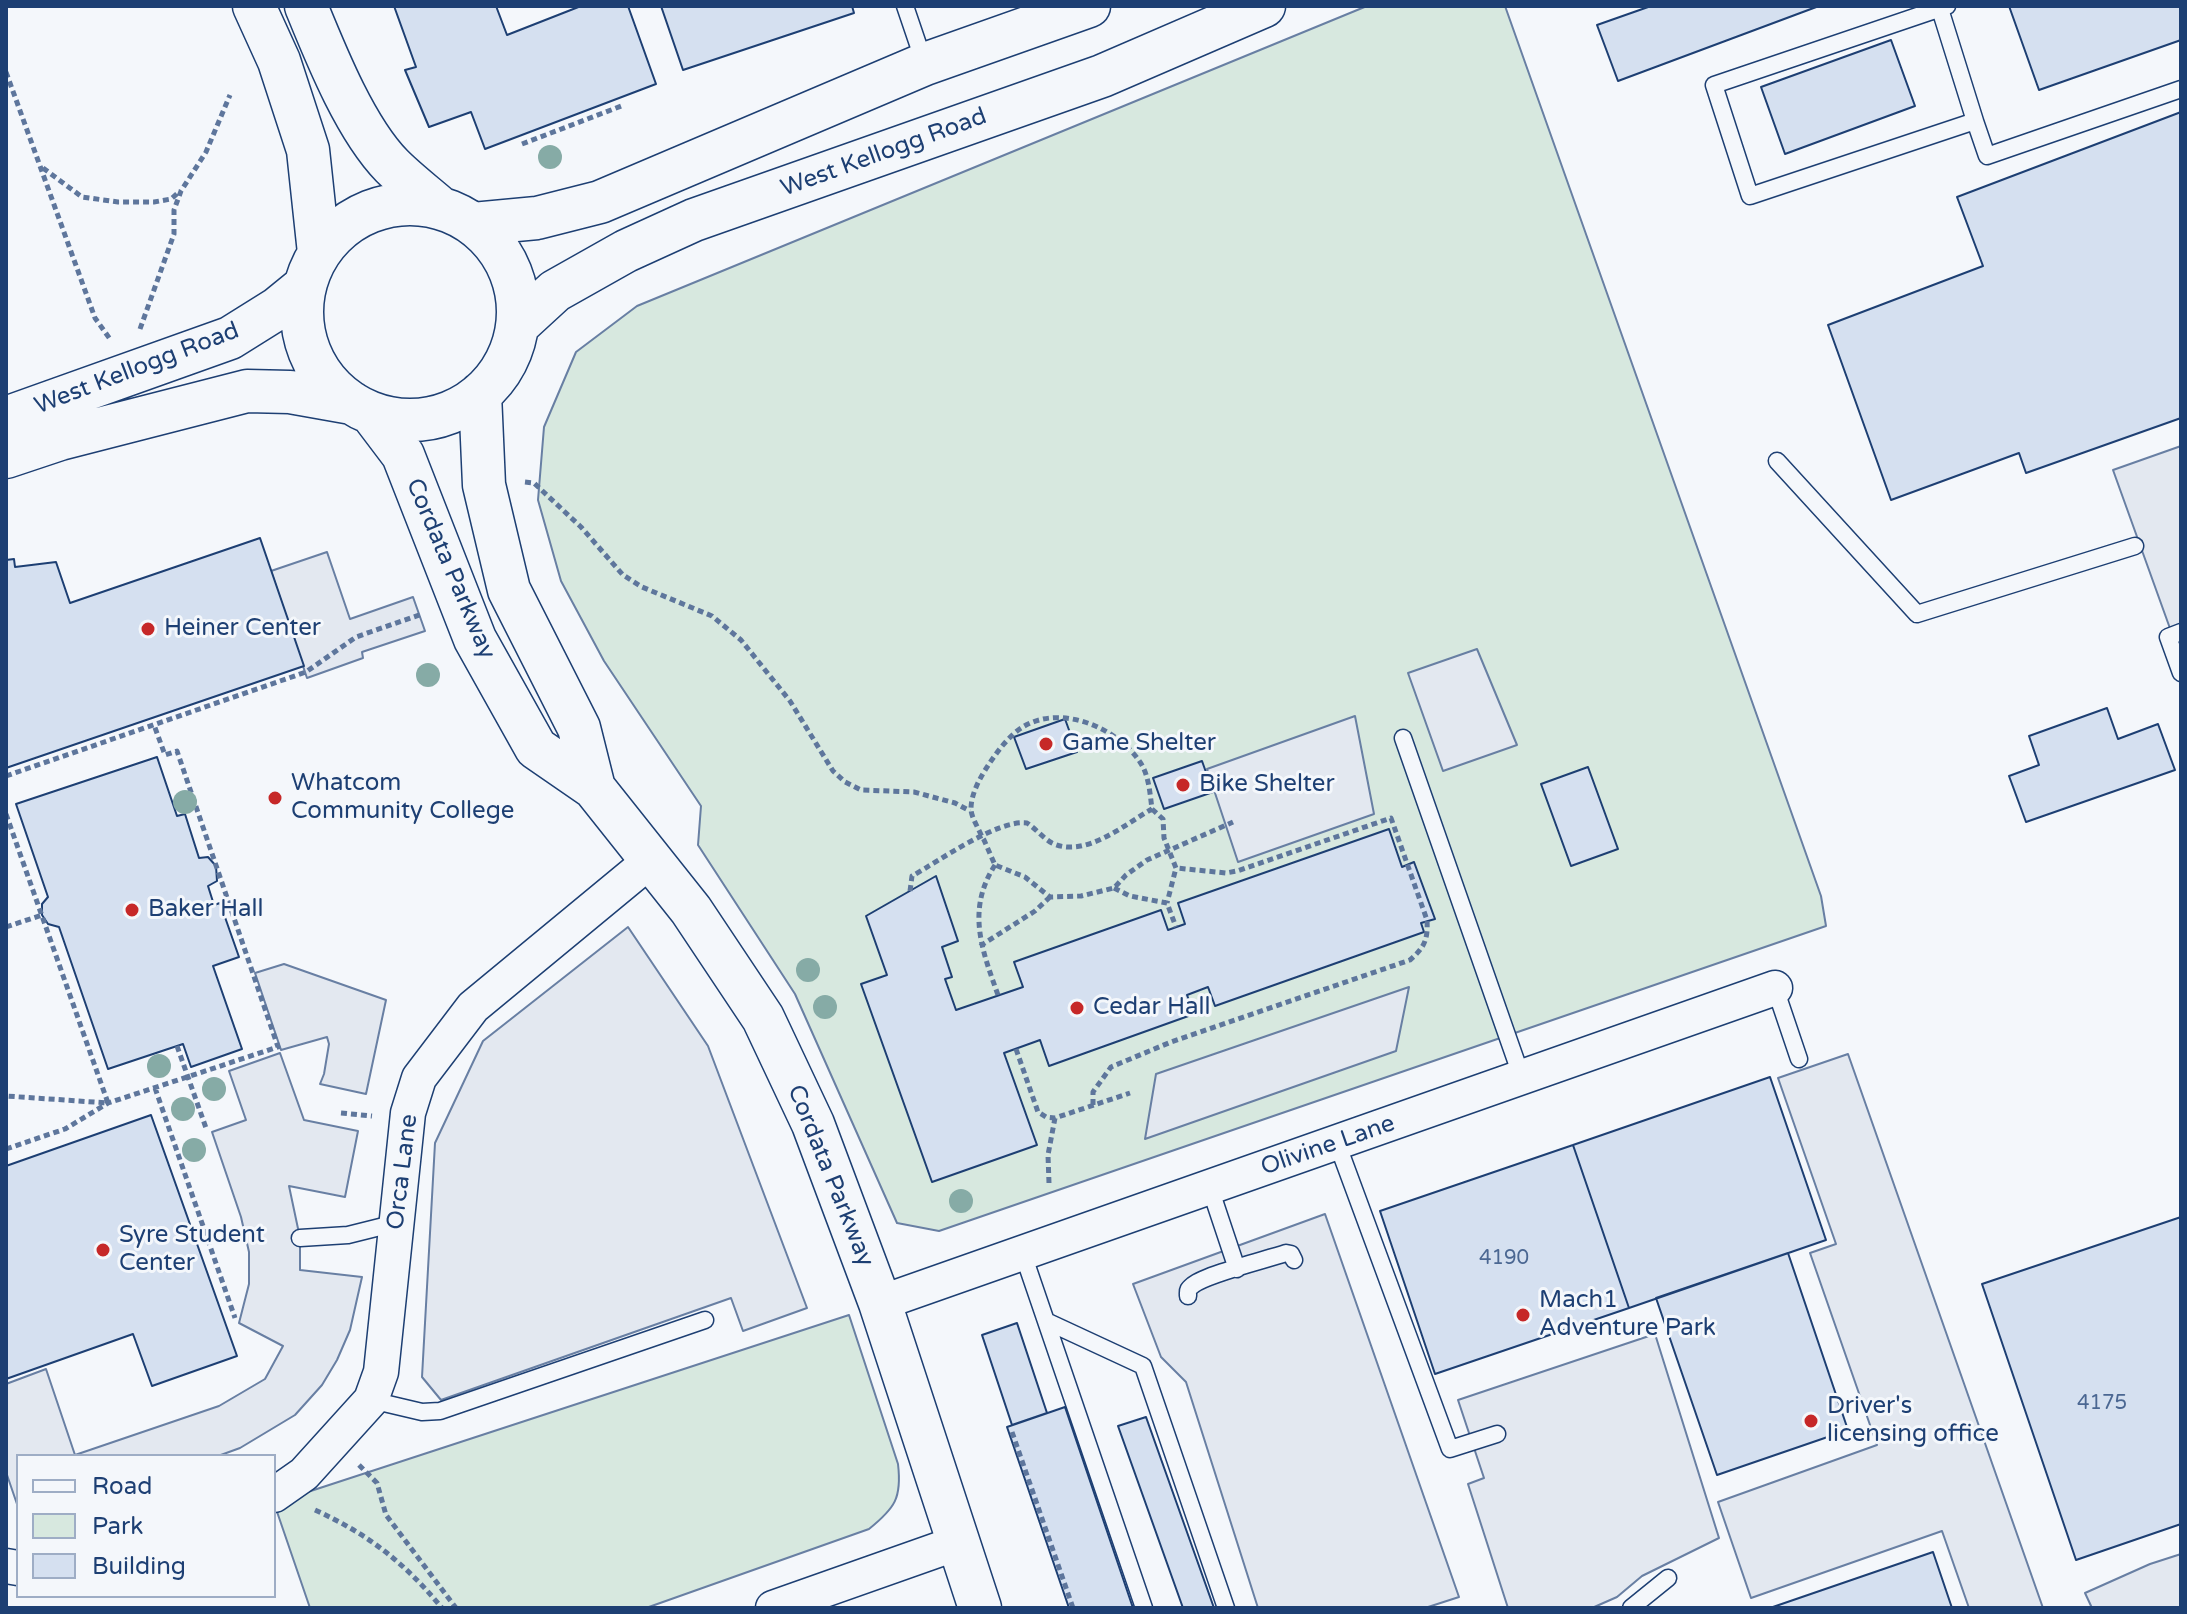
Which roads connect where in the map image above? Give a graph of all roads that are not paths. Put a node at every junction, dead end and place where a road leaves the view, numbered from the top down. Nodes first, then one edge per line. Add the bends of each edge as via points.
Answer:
1 (254, 6) edge
2 (306, 6) edge
3 (905, 6) edge
4 (1089, 6) edge
5 (1264, 6) edge
6 (1944, 7) edge
7 (925, 64) junction
8 (2181, 89) edge
9 (1975, 121) junction
10 (456, 216) junction
11 (312, 269) junction
12 (518, 325) junction
13 (480, 394) junction
14 (362, 409) junction
15 (6, 418) edge
16 (6, 457) edge
17 (1777, 461) dead end
18 (2135, 546) dead end
19 (2174, 634) edge
20 (2181, 673) edge
21 (1403, 738) dead end
22 (594, 788) junction
23 (651, 860) junction
24 (1775, 988) joint
25 (1799, 1059) dead end
26 (1522, 1078) junction
27 (1337, 1143) junction
28 (1210, 1188) junction
29 (396, 1223) junction
30 (300, 1238) dead end
31 (1023, 1254) junction
32 (1294, 1260) dead end
33 (1237, 1269) junction
34 (1188, 1296) dead end
35 (880, 1303) junction
36 (705, 1320) dead end
37 (1046, 1321) junction
38 (371, 1400) junction
39 (1497, 1434) dead end
40 (276, 1494) edge
41 (960, 1542) junction
42 (1668, 1578) dead end
43 (773, 1608) edge
44 (980, 1608) edge
45 (1144, 1608) edge
46 (1226, 1608) edge
47 (1631, 1608) edge

1 - 11 street via 279,61 308,150
2 - 10 street via 364,129 391,164
3 - 7 lane
4 - 7 street
5 - 12 street, West Kellogg Road via 1102,76 694,220 555,291
6 - 9 lane
6 - 9 lane via 1714,85 1750,196
7 - 10 street via 600,202 537,218
8 - 9 lane via 1987,156
10 - 11 street via 405,203 372,210 342,227
10 - 12 street via 495,244 509,268
11 - 14 street via 301,313 305,339 331,386
11 - 15 street, West Kellogg Road via 278,308 230,338
12 - 13 street via 506,363
13 - 14 street via 429,419 401,420
13 - 22 street, Cordata Parkway via 484,485 509,590 579,728
14 - 16 street, West Kellogg Road via 290,392 247,391
14 - 22 street, Cordata Parkway via 403,455 475,639 536,748
17 - 18 lane via 1917,614
19 - 20 lane
21 - 26 lane
22 - 23 street, Cordata Parkway
23 - 29 street, Orca Lane via 473,1007 419,1078 408,1113
23 - 35 street, Cordata Parkway via 763,1018 813,1124
24 - 25 lane
24 - 26 street, Olivine Lane
26 - 27 street, Olivine Lane
27 - 28 street, Olivine Lane
27 - 39 lane via 1450,1449
28 - 31 street, Olivine Lane
28 - 33 lane
29 - 30 lane via 348,1235
29 - 38 street, Orca Lane via 381,1372
31 - 35 street, Olivine Lane
31 - 37 lane
32 - 33 lane via 1286,1253
33 - 34 lane via 1194,1284
35 - 41 street, Cordata Parkway
36 - 38 lane via 440,1411
37 - 45 lane
37 - 46 lane via 1143,1366
38 - 40 street, Orca Lane via 304,1474
41 - 43 street
41 - 44 street, Cordata Parkway
42 - 47 lane

